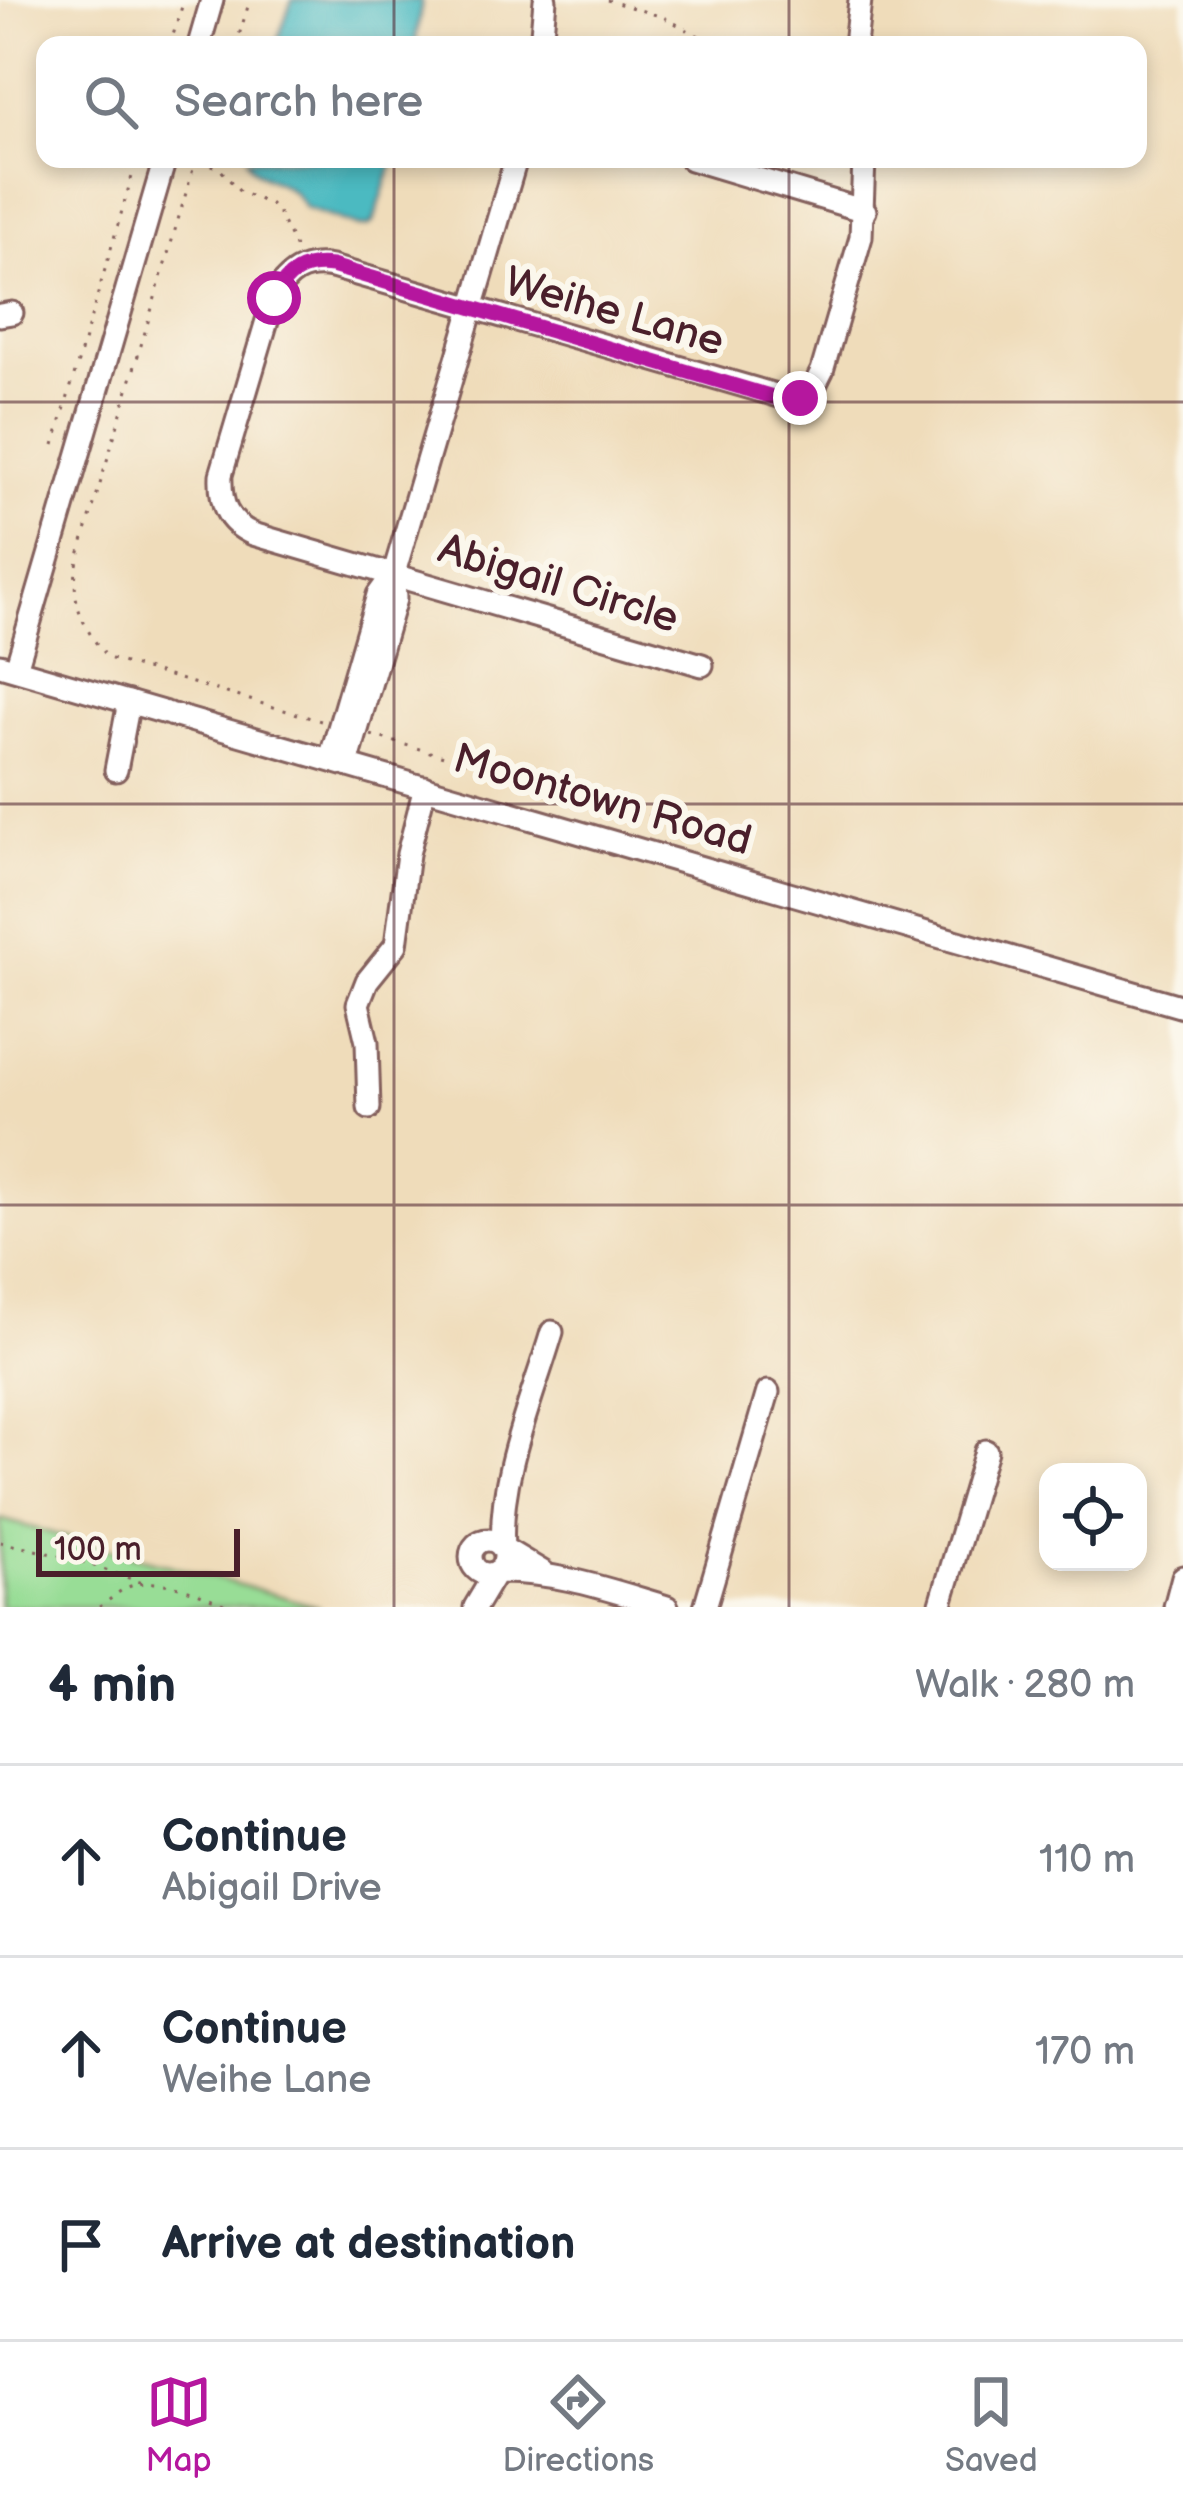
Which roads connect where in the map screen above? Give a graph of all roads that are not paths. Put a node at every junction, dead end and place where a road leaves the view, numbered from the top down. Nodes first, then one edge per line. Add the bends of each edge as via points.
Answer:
1 (212, 0) edge
2 (545, 0) edge
3 (860, 0) edge
4 (202, 36) edge
5 (542, 36) edge
6 (856, 36) edge
7 (162, 168) edge
8 (513, 168) edge
9 (721, 168) edge
10 (864, 168) edge
11 (865, 211) junction
12 (303, 268) joint
13 (472, 308) junction
14 (394, 573) junction
15 (702, 665) dead end
16 (8, 667) edge
17 (129, 702) junction
18 (339, 762) junction
19 (116, 770) dead end
20 (425, 787) junction
21 (1183, 1007) edge
22 (370, 1108) dead end
23 (552, 1332) dead end
24 (768, 1392) dead end
25 (986, 1451) dead end
26 (505, 1494) junction
27 (480, 1541) junction
28 (503, 1548) junction
29 (472, 1564) junction
30 (496, 1572) junction
31 (543, 1572) junction
32 (1183, 1577) edge
33 (472, 1607) edge
34 (667, 1607) edge
35 (705, 1607) edge
36 (940, 1607) edge
37 (1174, 1607) edge

1 - 4 street
2 - 5 street
3 - 6 street
7 - 16 street
8 - 13 street
9 - 11 street
10 - 11 street
11 - 13 street, Weihe Lane via 819,382 806,395 783,400
12 - 13 street, Weihe Lane via 332,266
12 - 14 street, Abigail Circle via 274,298 220,496 243,530
13 - 14 street
14 - 15 street, Abigail Circle
14 - 18 street via 395,599
16 - 17 street, Moontown Road
17 - 18 street, Moontown Road
17 - 19 street
18 - 20 street, Moontown Road
20 - 21 street, Moontown Road
20 - 22 street via 396,945 358,1004
23 - 26 street
24 - 35 street
25 - 36 street
26 - 27 street
26 - 28 street
27 - 28 street
27 - 29 street
28 - 30 street
28 - 31 street
29 - 30 street
29 - 33 street
30 - 31 street
30 - 33 street
31 - 34 street
32 - 37 street

